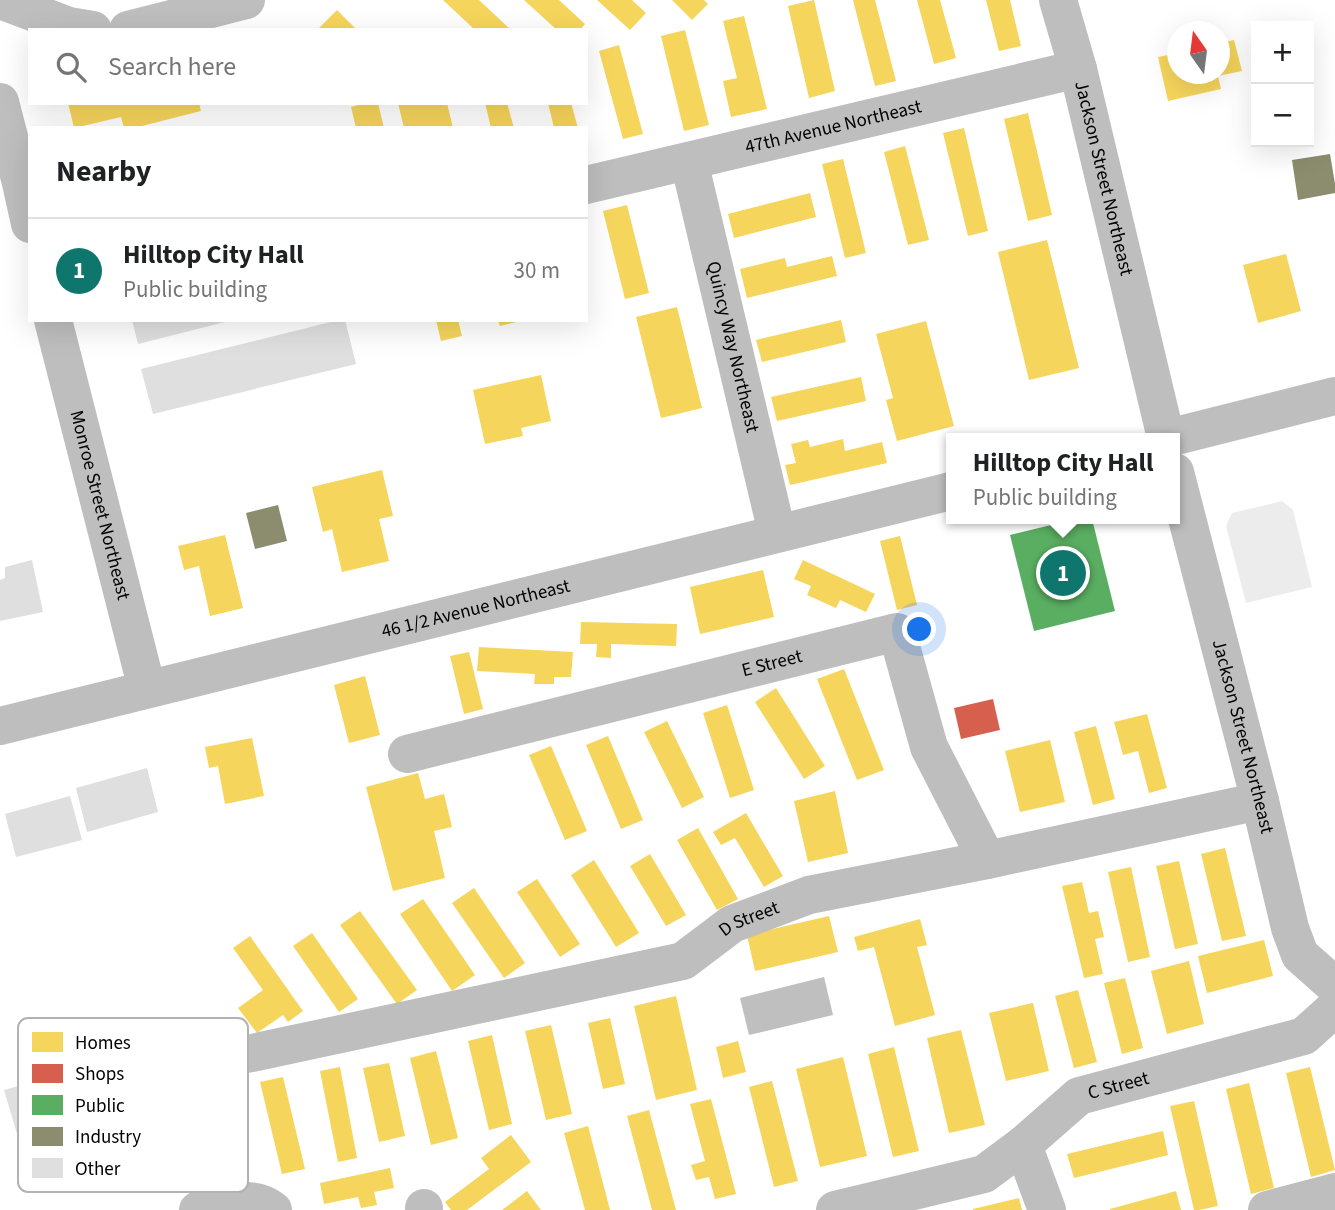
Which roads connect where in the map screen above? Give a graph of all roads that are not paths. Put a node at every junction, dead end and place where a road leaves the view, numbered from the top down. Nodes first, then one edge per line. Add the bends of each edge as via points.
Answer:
1 (0, 0) edge
2 (246, 0) edge
3 (1058, 0) edge
4 (81, 28) edge
5 (136, 28) edge
6 (1078, 69) junction
7 (0, 102) edge
8 (689, 161) junction
9 (10, 185) edge
10 (588, 185) edge
11 (28, 221) edge
12 (54, 322) edge
13 (1335, 397) edge
14 (1166, 433) edge
15 (1180, 435) edge
16 (1180, 491) edge
17 (946, 492) edge
18 (777, 533) junction
19 (147, 689) junction
20 (0, 726) edge
21 (407, 754) dead end
22 (1260, 801) junction
23 (987, 860) junction
24 (1335, 986) edge
25 (1335, 1008) edge
26 (248, 1054) edge
27 (1023, 1145) junction
28 (1335, 1192) edge
29 (270, 1207) edge
30 (198, 1210) edge
31 (835, 1210) edge
32 (1047, 1210) edge
33 (1267, 1210) edge

1 - 4 street
2 - 5 street
3 - 6 street, Jackson Street Northeast
6 - 8 street, 47th Avenue Northeast
6 - 14 street, Jackson Street Northeast
7 - 9 street
8 - 10 street, 47th Avenue Northeast
8 - 18 street, Quincy Way Northeast
9 - 11 street
12 - 19 street, Monroe Street Northeast
13 - 15 street
16 - 22 street, Jackson Street Northeast
17 - 18 street, 46 1/2 Avenue Northeast
18 - 19 street, 46 1/2 Avenue Northeast
19 - 20 street, 46 1/2 Avenue Northeast
21 - 23 street, E Street via 897,632 929,747
22 - 23 street, D Street
22 - 24 street, Jackson Street Northeast via 1300,955
23 - 26 street, D Street via 808,895 732,924 683,961
25 - 27 street, C Street via 1304,1036 1079,1096
27 - 31 street, C Street via 984,1174
27 - 32 street
28 - 33 street
29 - 30 street via 249,1200

